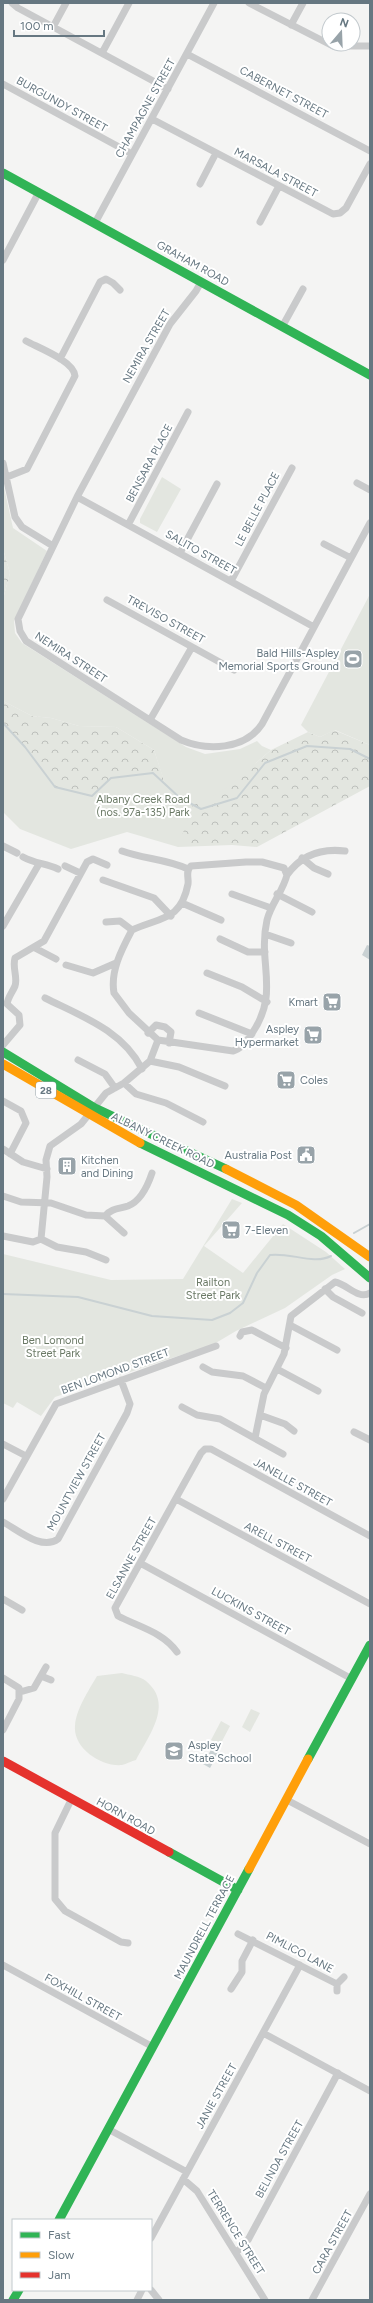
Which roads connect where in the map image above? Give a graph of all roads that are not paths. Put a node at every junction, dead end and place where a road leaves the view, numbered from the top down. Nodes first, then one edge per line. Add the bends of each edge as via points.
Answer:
1 (12, 3) edge
2 (66, 3) edge
3 (129, 3) edge
4 (214, 3) edge
5 (249, 3) edge
6 (303, 3) edge
7 (291, 25) junction
8 (53, 27) junction
9 (370, 46) edge
10 (102, 53) junction
11 (187, 54) junction
12 (3, 84) edge
13 (168, 89) junction
14 (152, 119) junction
15 (370, 151) edge
16 (216, 153) junction
17 (132, 154) junction
18 (370, 164) edge
19 (3, 173) edge
20 (200, 184) dead end
21 (278, 186) junction
22 (39, 192) junction
23 (260, 222) dead end
24 (95, 223) junction
25 (3, 260) edge
26 (201, 282) junction
27 (303, 289) dead end
28 (120, 290) dead end
29 (282, 327) junction
30 (26, 341) dead end
31 (60, 359) junction
32 (370, 375) edge
33 (188, 412) dead end
34 (3, 463) edge
35 (292, 468) dead end
36 (7, 477) junction
37 (357, 483) dead end
38 (217, 484) dead end
39 (370, 490) edge
40 (77, 497) junction
41 (370, 523) edge
42 (128, 525) junction
43 (324, 544) dead end
44 (53, 546) junction
45 (180, 553) junction
46 (351, 558) junction
47 (231, 581) junction
48 (107, 600) dead end
49 (314, 627) junction
50 (192, 647) junction
51 (234, 670) dead end
52 (150, 720) junction
53 (3, 846) edge
54 (345, 850) dead end
55 (122, 851) dead end
56 (302, 858) junction
57 (39, 864) junction
58 (107, 865) dead end
59 (65, 866) dead end
60 (58, 869) dead end
61 (188, 869) junction
62 (80, 873) junction
63 (328, 874) dead end
64 (287, 875) junction
65 (103, 880) dead end
66 (232, 894) dead end
67 (277, 894) junction
68 (182, 902) junction
69 (271, 908) junction
70 (312, 912) dead end
71 (171, 916) junction
72 (221, 920) dead end
73 (106, 922) dead end
74 (3, 926) edge
75 (132, 930) junction
76 (265, 934) junction
77 (220, 939) dead end
78 (291, 943) dead end
79 (35, 948) junction
80 (265, 952) junction
81 (56, 959) dead end
82 (116, 963) junction
83 (66, 965) dead end
84 (207, 972) dead end
85 (45, 998) dead end
86 (267, 1002) junction
87 (5, 1003) edge
88 (199, 1013) dead end
89 (148, 1033) junction
90 (252, 1034) junction
91 (158, 1040) junction
92 (169, 1043) junction
93 (3, 1045) edge
94 (3, 1052) edge
95 (78, 1060) dead end
96 (150, 1061) junction
97 (3, 1064) edge
98 (142, 1069) junction
99 (124, 1082) junction
100 (225, 1086) dead end
101 (115, 1088) junction
102 (3, 1101) edge
103 (95, 1108) junction
104 (88, 1116) junction
105 (203, 1122) dead end
106 (3, 1149) edge
107 (10, 1154) junction
108 (47, 1169) junction
109 (152, 1173) dead end
110 (3, 1196) edge
111 (45, 1203) junction
112 (105, 1216) junction
113 (124, 1233) dead end
114 (3, 1236) edge
115 (41, 1239) junction
116 (370, 1257) edge
117 (106, 1260) dead end
118 (370, 1278) edge
119 (324, 1288) junction
120 (370, 1292) edge
121 (362, 1313) dead end
122 (290, 1325) junction
123 (240, 1336) dead end
124 (216, 1346) dead end
125 (286, 1348) junction
126 (337, 1350) dead end
127 (203, 1367) dead end
128 (277, 1369) junction
129 (121, 1380) junction
130 (266, 1388) junction
131 (318, 1391) dead end
132 (182, 1407) dead end
133 (260, 1415) junction
134 (294, 1431) dead end
135 (354, 1432) dead end
136 (255, 1438) junction
137 (370, 1440) edge
138 (3, 1444) edge
139 (205, 1449) joint
140 (284, 1454) dead end
141 (26, 1456) junction
142 (3, 1499) edge
143 (176, 1499) junction
144 (3, 1522) edge
145 (370, 1536) edge
146 (140, 1563) junction
147 (3, 1599) edge
148 (370, 1604) edge
149 (22, 1610) dead end
150 (370, 1645) edge
151 (178, 1652) dead end
152 (46, 1667) dead end
153 (41, 1676) junction
154 (3, 1678) edge
155 (352, 1679) junction
156 (51, 1680) dead end
157 (20, 1692) junction
158 (3, 1730) edge
159 (3, 1761) edge
160 (71, 1800) junction
161 (287, 1800) junction
162 (370, 1844) edge
163 (238, 1890) junction
164 (238, 1934) dead end
165 (253, 1940) junction
166 (128, 1943) dead end
167 (3, 1965) edge
168 (300, 1965) junction
169 (344, 1977) dead end
170 (232, 1989) dead end
171 (263, 2033) junction
172 (153, 2047) junction
173 (338, 2073) junction
174 (370, 2091) edge
175 (108, 2129) junction
176 (187, 2172) junction
177 (183, 2179) junction
178 (370, 2194) edge
179 (60, 2219) edge
180 (152, 2236) edge
181 (236, 2252) junction
182 (18, 2291) edge
183 (22, 2291) edge
184 (142, 2291) edge
185 (152, 2291) edge
186 (14, 2300) edge
187 (18, 2300) edge
188 (137, 2300) edge
189 (159, 2300) edge
190 (266, 2300) edge
191 (312, 2300) edge

1 - 8 street
2 - 8 street
3 - 10 street
4 - 11 street, CHAMPAGNE STREET
5 - 7 street
6 - 7 street
7 - 9 street via 333,46
8 - 10 street
10 - 13 street
11 - 13 street, CHAMPAGNE STREET
11 - 15 street, CABERNET STREET
12 - 17 street, BURGUNDY STREET
13 - 14 street, CHAMPAGNE STREET
14 - 16 street, MARSALA STREET
14 - 17 street, CHAMPAGNE STREET
16 - 20 street
16 - 21 street, MARSALA STREET
17 - 24 street, CHAMPAGNE STREET
18 - 21 street, MARSALA STREET via 349,205 337,214 326,211
19 - 22 main road, GRAHAM ROAD
21 - 23 street
22 - 24 main road, GRAHAM ROAD
22 - 25 street
24 - 26 main road, GRAHAM ROAD
26 - 29 main road, GRAHAM ROAD
26 - 40 street, NEMIRA STREET via 170,324
27 - 29 street
28 - 31 street via 106,279 100,282
29 - 32 main road, GRAHAM ROAD
30 - 31 street
31 - 36 street via 73,367 74,380 30,465 27,469
33 - 42 street, BENSARA PLACE
34 - 36 street
35 - 47 street, LE BELLE PLACE
36 - 44 street via 15,517 22,527
37 - 39 street
38 - 45 street
40 - 42 street, SALITO STREET
40 - 44 street, NEMIRA STREET
41 - 46 street, NEMIRA STREET
42 - 45 street, SALITO STREET
43 - 46 street
44 - 52 street, NEMIRA STREET via 18,620 20,631 26,640
45 - 47 street, SALITO STREET
46 - 49 street, NEMIRA STREET
47 - 49 street, SALITO STREET
48 - 50 street, TREVISO STREET
49 - 52 street, NEMIRA STREET via 259,728 246,739 232,744 195,746
50 - 51 street, TREVISO STREET
50 - 52 street
53 - 57 street
54 - 56 street via 321,851
55 - 61 street via 142,858 176,863
56 - 63 street via 314,868
56 - 64 street
57 - 60 street
57 - 74 street
58 - 62 street via 93,859 87,862
59 - 62 street
61 - 64 street via 199,864 262,862 284,868
61 - 68 street via 188,882
62 - 79 street via 49,934
64 - 67 street
65 - 71 street via 154,898
66 - 69 street
67 - 69 street
67 - 70 street
68 - 71 street
68 - 72 street
69 - 76 street
71 - 75 street
73 - 75 street via 120,921
75 - 82 street
76 - 78 street
76 - 80 street
77 - 80 street via 248,952
79 - 81 street
79 - 87 street via 15,958 12,966 16,976 15,986
80 - 86 street
82 - 83 street via 93,973
82 - 89 street via 113,989 115,996
84 - 86 street via 242,987
85 - 98 street via 80,1013 119,1039
86 - 90 street
87 - 93 street via 19,1015 20,1025
88 - 90 street
89 - 91 street
89 - 92 street via 156,1025 164,1026 171,1032
90 - 92 street via 242,1046 233,1050
91 - 92 street
91 - 96 street
94 - 103 main road, ALBANY CREEK ROAD / 28
95 - 101 street via 105,1074
96 - 98 street
96 - 100 street via 179,1067
97 - 104 main road, ALBANY CREEK ROAD / 28
98 - 99 street
99 - 101 street
99 - 105 street via 136,1094 166,1103
101 - 103 street via 106,1093
102 - 107 street via 21,1111 26,1123
103 - 104 street
103 - 116 main road, ALBANY CREEK ROAD / 28 via 266,1188 313,1215
104 - 108 street via 50,1146
104 - 118 main road, ALBANY CREEK ROAD / 28 via 288,1215 321,1236
106 - 107 street
107 - 108 street via 23,1162
108 - 111 street
109 - 112 street via 142,1195 134,1202 110,1211
110 - 111 street via 21,1202
111 - 112 street via 86,1215
111 - 115 street
112 - 113 street
114 - 115 street via 33,1242
115 - 117 street via 58,1247 86,1252
119 - 120 street via 335,1282 359,1294
119 - 121 street via 333,1297
119 - 122 street via 297,1309 291,1316
122 - 125 street
122 - 126 street
123 - 125 street via 242,1332 252,1330
124 - 129 street, BEN LOMOND STREET
125 - 128 street
127 - 130 street via 212,1372 243,1376
128 - 130 street
128 - 131 street
129 - 141 street, BEN LOMOND STREET via 56,1404
129 - 144 street, MOUNTVIEW STREET via 130,1404 127,1413 58,1539 52,1544 44,1544
130 - 133 street
132 - 136 street via 197,1415 220,1419
133 - 134 street via 285,1424
133 - 136 street
135 - 137 street
136 - 140 street
138 - 141 street
139 - 143 street, ELSANNE STREET
139 - 145 street, JANELLE STREET via 211,1449
141 - 142 street, BEN LOMOND STREET
143 - 146 street, ELSANNE STREET
143 - 148 street, ARELL STREET
146 - 151 street, ELSANNE STREET via 117,1604 116,1613 169,1641
146 - 155 street, LUCKINS STREET
147 - 149 street
150 - 155 main road, MAUNDRELL TERRACE
152 - 153 street
153 - 156 street
153 - 157 street via 34,1688
154 - 157 street via 16,1685
155 - 161 main road, MAUNDRELL TERRACE
157 - 158 street via 19,1700
159 - 160 main road, HORN ROAD
160 - 163 main road, HORN ROAD
160 - 166 street via 55,1833 56,1899 66,1911 121,1942
161 - 162 street
161 - 163 main road, MAUNDRELL TERRACE
163 - 172 main road, MAUNDRELL TERRACE
164 - 165 street, PIMLICO LANE
165 - 168 street, PIMLICO LANE
165 - 170 street, PIMLICO LANE via 242,1961 242,1972
167 - 172 street, FOXHILL STREET
168 - 169 street, PIMLICO LANE via 337,1988
168 - 171 street, JANIE STREET
171 - 173 street
171 - 176 street, JANIE STREET
172 - 175 main road, MAUNDRELL TERRACE
173 - 174 street
173 - 181 street, BELINDA STREET via 248,2240
175 - 176 street
175 - 179 main road, MAUNDRELL TERRACE
176 - 177 street, JANIE STREET
177 - 180 street, JANIE STREET
177 - 181 street, TERRENCE STREET via 197,2192
178 - 191 street, CARA STREET
181 - 190 street, TERRENCE STREET
182 - 186 main road
183 - 187 main road
184 - 188 street
185 - 189 street

